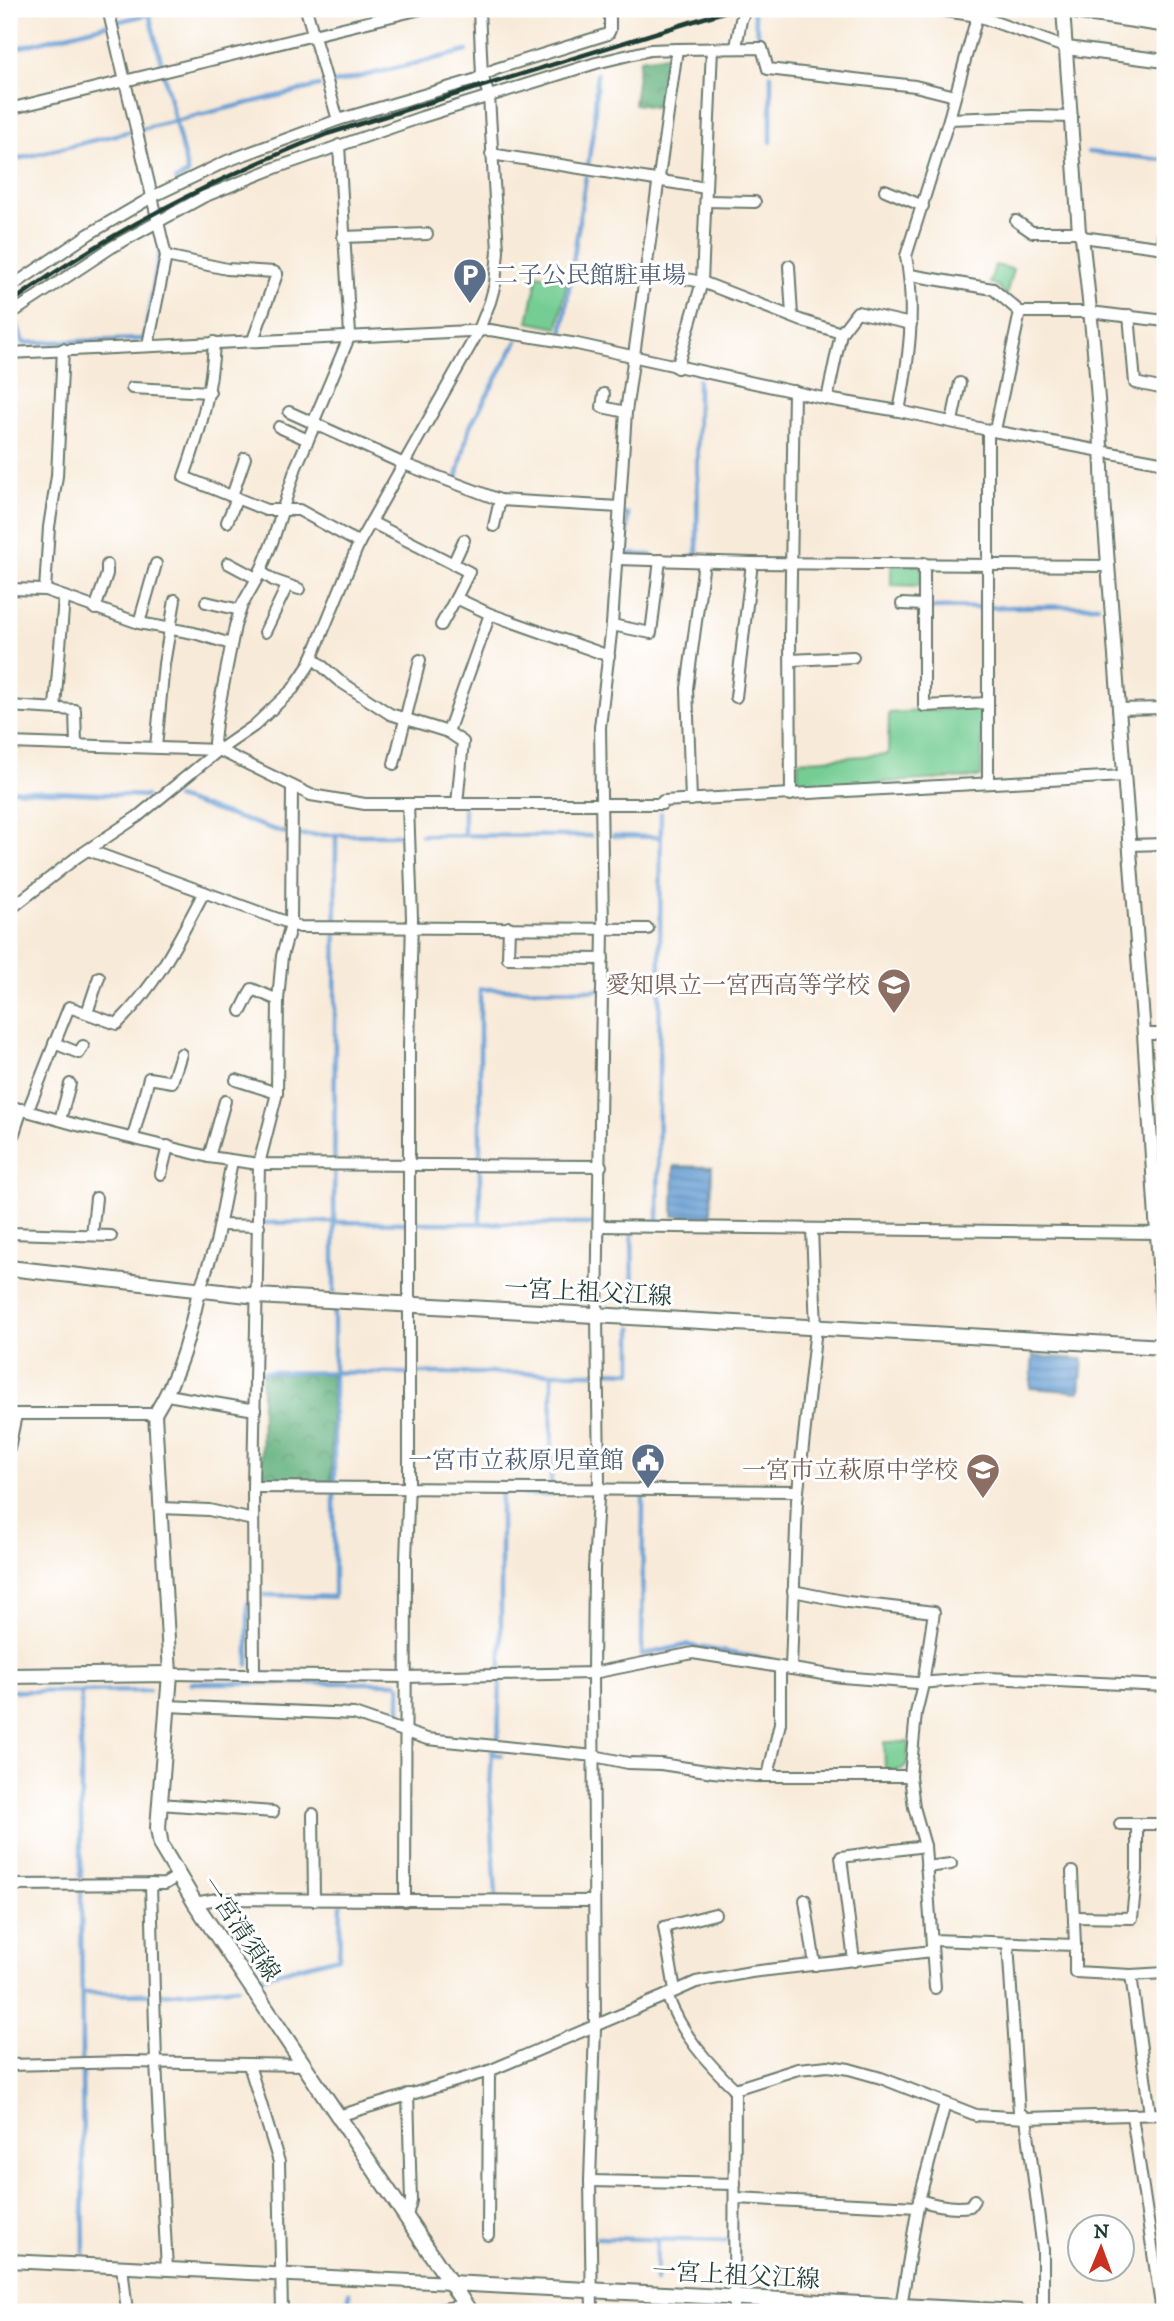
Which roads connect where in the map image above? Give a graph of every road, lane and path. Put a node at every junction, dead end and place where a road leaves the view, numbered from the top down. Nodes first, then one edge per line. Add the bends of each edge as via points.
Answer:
1 (108, 9) edge
2 (306, 9) edge
3 (421, 9) edge
4 (479, 9) edge
5 (610, 9) edge
6 (932, 9) edge
7 (1063, 9) edge
8 (1077, 9) edge
9 (745, 11) dead end
10 (979, 13) edge
11 (1165, 22) edge
12 (313, 35) junction
13 (736, 47) junction
14 (712, 48) junction
15 (1067, 48) junction
16 (677, 49) junction
17 (1165, 61) edge
18 (482, 75) junction
19 (126, 81) junction
20 (489, 96) junction
21 (955, 96) junction
22 (9, 109) edge
23 (1072, 117) junction
24 (949, 119) junction
25 (338, 120) junction
26 (339, 145) junction
27 (491, 154) junction
28 (658, 181) junction
29 (706, 188) junction
30 (885, 190) dead end
31 (154, 196) junction
32 (706, 201) junction
33 (755, 202) dead end
34 (923, 206) junction
35 (1165, 208) edge
36 (159, 221) junction
37 (1016, 221) dead end
38 (427, 234) dead end
39 (1081, 235) junction
40 (343, 237) junction
41 (1164, 248) edge
42 (166, 256) junction
43 (789, 266) dead end
44 (645, 271) junction
45 (910, 275) junction
46 (702, 282) junction
47 (9, 288) edge
48 (1020, 312) junction
49 (1090, 312) junction
50 (9, 315) edge
51 (1129, 315) junction
52 (792, 316) junction
53 (1165, 321) edge
54 (911, 324) junction
55 (478, 332) junction
56 (841, 333) junction
57 (350, 335) junction
58 (253, 340) junction
59 (214, 342) junction
60 (148, 345) junction
61 (62, 349) junction
62 (9, 353) edge
63 (632, 356) junction
64 (677, 368) junction
65 (960, 383) dead end
66 (132, 388) dead end
67 (1165, 389) edge
68 (794, 391) junction
69 (210, 392) junction
70 (604, 394) dead end
71 (827, 399) junction
72 (899, 411) junction
73 (289, 412) dead end
74 (626, 412) junction
75 (951, 421) junction
76 (314, 423) junction
77 (279, 427) dead end
78 (991, 430) junction
79 (308, 440) junction
80 (1101, 451) junction
81 (245, 458) dead end
82 (1165, 463) edge
83 (404, 464) junction
84 (234, 497) junction
85 (500, 500) junction
86 (619, 507) junction
87 (283, 510) junction
88 (227, 522) dead end
89 (371, 522) junction
90 (494, 526) dead end
91 (464, 540) dead end
92 (359, 543) junction
93 (617, 559) junction
94 (660, 560) junction
95 (704, 562) junction
96 (228, 563) dead end
97 (752, 563) junction
98 (792, 563) junction
99 (924, 563) junction
100 (156, 564) dead end
101 (453, 564) junction
102 (989, 564) junction
103 (107, 565) dead end
104 (1108, 565) junction
105 (258, 575) junction
106 (9, 589) edge
107 (45, 590) junction
108 (64, 598) junction
109 (456, 598) junction
110 (175, 600) dead end
111 (206, 602) dead end
112 (902, 604) dead end
113 (923, 605) junction
114 (95, 609) junction
115 (240, 610) junction
116 (491, 614) junction
117 (139, 624) junction
118 (441, 625) dead end
119 (612, 625) junction
120 (169, 630) junction
121 (265, 632) dead end
122 (231, 644) junction
123 (609, 656) junction
124 (312, 657) junction
125 (853, 657) dead end
126 (419, 660) dead end
127 (790, 660) junction
128 (736, 697) dead end
129 (988, 703) junction
130 (9, 706) edge
131 (55, 708) junction
132 (1165, 708) edge
133 (1118, 709) junction
134 (404, 719) junction
135 (448, 732) junction
136 (9, 743) edge
137 (76, 745) junction
138 (156, 747) junction
139 (219, 750) junction
140 (394, 764) dead end
141 (1123, 776) junction
142 (988, 783) junction
143 (292, 786) junction
144 (792, 795) junction
145 (691, 800) junction
146 (457, 804) junction
147 (602, 804) junction
148 (408, 805) junction
149 (1165, 844) edge
150 (1129, 845) junction
151 (88, 850) junction
152 (204, 892) junction
153 (9, 910) edge
154 (291, 924) junction
155 (509, 927) junction
156 (411, 928) junction
157 (603, 928) junction
158 (648, 929) dead end
159 (603, 959) junction
160 (99, 978) dead end
161 (278, 1000) junction
162 (241, 1011) dead end
163 (87, 1013) junction
164 (1144, 1034) junction
165 (1165, 1034) edge
166 (54, 1043) junction
167 (83, 1046) dead end
168 (181, 1054) dead end
169 (236, 1080) dead end
170 (70, 1084) dead end
171 (277, 1093) junction
172 (225, 1101) dead end
173 (9, 1106) edge
174 (25, 1110) junction
175 (60, 1120) junction
176 (134, 1137) junction
177 (167, 1146) junction
178 (9, 1148) edge
179 (209, 1157) junction
180 (232, 1161) junction
181 (259, 1164) junction
182 (410, 1166) junction
183 (601, 1166) junction
184 (1160, 1170) edge
185 (161, 1174) dead end
186 (96, 1198) dead end
187 (220, 1225) junction
188 (259, 1226) junction
189 (600, 1226) junction
190 (812, 1229) junction
191 (9, 1233) edge
192 (1157, 1233) junction
193 (92, 1235) junction
194 (111, 1236) dead end
195 (9, 1268) edge
196 (199, 1291) junction
197 (257, 1296) junction
198 (409, 1305) junction
199 (597, 1316) junction
200 (816, 1328) junction
201 (1165, 1350) edge
202 (167, 1395) junction
203 (255, 1410) junction
204 (12, 1414) edge
205 (155, 1414) junction
206 (9, 1448) edge
207 (253, 1487) junction
208 (408, 1489) junction
209 (598, 1491) junction
210 (797, 1491) junction
211 (161, 1508) junction
212 (253, 1520) junction
213 (793, 1591) junction
214 (785, 1668) junction
215 (170, 1674) junction
216 (254, 1674) junction
217 (593, 1674) junction
218 (9, 1676) edge
219 (406, 1677) junction
220 (923, 1684) junction
221 (1165, 1686) edge
222 (167, 1706) junction
223 (406, 1734) junction
224 (594, 1756) junction
225 (768, 1776) junction
226 (910, 1776) junction
227 (159, 1804) junction
228 (273, 1812) dead end
229 (313, 1814) dead end
230 (1120, 1824) dead end
231 (1137, 1824) junction
232 (1165, 1824) edge
233 (925, 1846) junction
234 (951, 1864) dead end
235 (926, 1867) junction
236 (1072, 1872) dead end
237 (178, 1876) junction
238 (151, 1884) junction
239 (9, 1885) edge
240 (314, 1900) junction
241 (804, 1900) dead end
242 (405, 1901) junction
243 (593, 1902) junction
244 (195, 1903) junction
245 (715, 1914) dead end
246 (1075, 1917) junction
247 (1008, 1944) junction
248 (1075, 1945) junction
249 (932, 1946) junction
250 (854, 1961) junction
251 (815, 1965) junction
252 (1165, 1973) edge
253 (1131, 1975) junction
254 (934, 1987) dead end
255 (671, 1993) junction
256 (595, 2028) junction
257 (156, 2063) junction
258 (9, 2065) edge
259 (250, 2065) junction
260 (306, 2065) junction
261 (489, 2071) junction
262 (735, 2089) junction
263 (408, 2094) junction
264 (945, 2104) junction
265 (1150, 2113) junction
266 (1165, 2114) edge
267 (338, 2116) junction
268 (1132, 2116) junction
269 (1026, 2118) junction
270 (590, 2181) junction
271 (735, 2184) junction
272 (735, 2198) junction
273 (974, 2200) dead end
274 (918, 2204) junction
275 (407, 2216) junction
276 (488, 2235) dead end
277 (9, 2261) edge
278 (122, 2266) junction
279 (167, 2269) junction
280 (282, 2274) junction
281 (451, 2283) junction
282 (593, 2290) junction
283 (734, 2305) edge
284 (467, 2308) edge
285 (901, 2309) edge
286 (127, 2312) edge
287 (282, 2312) edge
288 (428, 2312) edge
289 (592, 2312) edge
290 (1019, 2312) edge
291 (1043, 2312) edge
292 (1162, 2312) edge

1 - 19 street
2 - 12 street
3 - 12 street
4 - 18 street
5 - 18 street via 608,34
6 - 10 street
7 - 15 street
8 - 11 highway
9 - 13 street
10 - 15 street
10 - 21 street
12 - 19 street
12 - 25 street
13 - 14 street
13 - 21 street via 762,48 768,69 915,86
14 - 16 street
14 - 29 street
15 - 17 street
15 - 23 street
16 - 20 street via 610,59
16 - 28 street
18 - 20 street
18 - 25 street
19 - 22 street
19 - 31 street
20 - 26 street
20 - 27 street
21 - 24 street
23 - 24 street
23 - 39 street
24 - 34 street
25 - 31 street via 227,161
26 - 36 street via 213,193
26 - 40 street
27 - 28 street
27 - 55 street via 498,251 495,284
28 - 29 street
28 - 44 street
29 - 32 street
30 - 34 street
31 - 36 street
31 - 47 street
32 - 33 street
32 - 46 street
34 - 45 street via 906,256
35 - 41 street
36 - 42 street
36 - 50 street via 85,263
37 - 39 street via 1032,232
38 - 40 street
39 - 41 street
39 - 49 street
40 - 57 street
42 - 58 street via 277,274
42 - 60 street
43 - 52 street
44 - 46 street
44 - 63 street
45 - 48 street via 993,289
45 - 54 street
46 - 52 street
46 - 64 street
48 - 49 street
48 - 78 street
49 - 51 street
49 - 80 street
51 - 53 street
51 - 67 street via 1135,383
52 - 56 street
54 - 56 street via 857,312
54 - 72 street
55 - 57 street
55 - 63 street via 490,330
55 - 83 street
56 - 71 street
57 - 58 street
57 - 76 street
58 - 59 street
59 - 60 street
59 - 69 street
60 - 61 street
61 - 62 street
61 - 107 street via 57,476
63 - 64 street
63 - 74 street
64 - 68 street
65 - 75 street
66 - 69 street
68 - 71 street
68 - 98 street
69 - 84 street via 184,477
70 - 74 street via 602,407
71 - 72 street
72 - 75 street
73 - 76 street
74 - 86 street
75 - 78 street
76 - 79 street
76 - 83 street
77 - 79 street
78 - 80 street
78 - 102 street
79 - 87 street
80 - 82 street
80 - 104 street
81 - 84 street
83 - 85 street
83 - 89 street
84 - 87 street via 267,510
84 - 88 street
85 - 86 street
85 - 90 street
86 - 93 street
87 - 92 street via 299,510
87 - 105 street
89 - 92 street
89 - 101 street
91 - 101 street
92 - 124 street
93 - 94 street
93 - 119 street
94 - 95 street
94 - 119 street via 651,633
95 - 97 street
95 - 145 street via 687,688
96 - 105 street
97 - 98 street
97 - 128 street
98 - 99 street
98 - 127 street
99 - 102 street
99 - 113 street
100 - 117 street
101 - 109 street via 469,572
102 - 104 street
102 - 129 street
103 - 114 street
104 - 133 street
105 - 115 street
105 - 121 street via 293,587
106 - 107 street
107 - 108 street
108 - 114 street
108 - 131 street
109 - 116 street
109 - 118 street
110 - 120 street
111 - 115 street
112 - 113 street
113 - 129 street via 924,706
114 - 117 street
115 - 122 street
116 - 123 street
116 - 135 street
117 - 120 street
119 - 123 street
120 - 122 street
120 - 138 street
122 - 139 street via 216,722 214,743
123 - 147 street via 600,727
124 - 134 street via 367,701
124 - 139 street via 293,689 254,726
125 - 127 street
126 - 134 street
127 - 144 street
129 - 142 street
130 - 131 street
131 - 137 street via 75,710
132 - 133 street
133 - 141 street
134 - 135 street
134 - 140 street
135 - 146 street via 463,742
136 - 137 street
137 - 138 street
138 - 139 street
139 - 143 street
139 - 151 street via 137,817
141 - 142 street
141 - 150 street
142 - 144 street
143 - 148 street via 311,795 365,804
143 - 154 street
144 - 145 street
145 - 147 street
146 - 147 street
146 - 148 street
147 - 157 street
148 - 156 street
149 - 150 street
150 - 164 street
151 - 152 street
151 - 153 street
152 - 154 street
152 - 163 street via 170,958 133,1009 117,1024
154 - 156 street
154 - 161 street
155 - 156 street
155 - 157 street
155 - 159 street via 508,958
156 - 182 street
157 - 158 street
157 - 159 street
159 - 183 street
160 - 163 street
161 - 162 street via 252,989
161 - 171 street
163 - 166 street via 69,1007
164 - 165 street
164 - 184 street
166 - 167 street via 79,1053
166 - 174 street
168 - 176 street via 172,1082 149,1078
169 - 171 street
170 - 175 street
171 - 181 street
172 - 179 street
173 - 174 street
174 - 175 street
174 - 178 street
175 - 176 street
176 - 177 street
177 - 179 street
177 - 185 street
179 - 180 street
180 - 181 street
180 - 187 street
181 - 182 street
181 - 188 street
182 - 183 street
182 - 198 street
183 - 189 street
184 - 192 street
186 - 193 street
187 - 188 street
187 - 196 street
188 - 197 street
189 - 190 street
189 - 199 street
190 - 192 street
190 - 200 street
191 - 193 street
192 - 201 street
193 - 194 street
195 - 196 main road, 一宮上祖父江線
196 - 197 main road, 一宮上祖父江線
196 - 202 street via 185,1354
197 - 198 main road, 一宮上祖父江線
197 - 203 street
198 - 199 main road, 一宮上祖父江線
198 - 208 street
199 - 200 main road, 一宮上祖父江線
199 - 209 street
200 - 201 main road, 一宮上祖父江線
200 - 210 street
202 - 203 street
202 - 205 street
203 - 207 street
204 - 205 street
204 - 206 street
205 - 211 street
207 - 208 street
207 - 212 street
208 - 209 street
208 - 219 street
209 - 210 street
209 - 217 street
210 - 213 street
211 - 212 street via 209,1510
211 - 215 street
212 - 216 street
213 - 214 street
213 - 220 street via 934,1612
214 - 217 street via 693,1653
214 - 220 street
214 - 225 street via 780,1723
215 - 216 street
215 - 218 main road
215 - 222 main road, 一宮清須線
216 - 219 street
217 - 219 street
217 - 224 street
219 - 223 street
220 - 221 street via 989,1678
220 - 226 street
222 - 223 street via 354,1714
222 - 227 main road, 一宮清須線
223 - 224 street
223 - 242 street
224 - 225 street
224 - 243 street
225 - 226 street
226 - 233 street
227 - 228 street
227 - 237 main road, 一宮清須線 via 161,1846
229 - 240 street
230 - 231 street
231 - 232 street
231 - 246 street via 1132,1918
233 - 235 street
233 - 250 street via 841,1857
234 - 235 street
235 - 249 street
236 - 246 street
237 - 238 street via 165,1884
237 - 244 main road, 一宮清須線
238 - 239 street
238 - 257 street
240 - 242 street
240 - 244 street
241 - 251 street
242 - 243 street
243 - 256 street
244 - 260 main road, 一宮清須線
245 - 255 street via 664,1927
246 - 248 street
247 - 248 street
247 - 249 street
247 - 269 street via 1018,2112
248 - 253 street via 1075,1972
249 - 250 street
249 - 254 street
250 - 251 street
251 - 255 street via 696,1982
252 - 253 street
253 - 265 street
255 - 256 street
255 - 262 street via 674,2016 691,2042
256 - 261 street
256 - 270 street
257 - 258 street
257 - 259 street
257 - 279 street
259 - 260 street
259 - 280 street via 279,2162
260 - 267 main road, 一宮清須線
261 - 263 street
261 - 276 street
262 - 264 street via 799,2069 828,2066 881,2078
262 - 271 street
263 - 267 street
263 - 275 street via 411,2201
264 - 269 street via 976,2115
264 - 274 street
265 - 266 street
265 - 268 street
267 - 275 main road, 一宮清須線
268 - 269 street
268 - 292 street
269 - 291 street via 1044,2250
270 - 271 street
270 - 282 street
271 - 272 street
272 - 274 street
272 - 283 street
273 - 274 street via 963,2207
274 - 285 street
275 - 281 main road, 一宮清須線
277 - 278 street
278 - 279 street
278 - 286 street
279 - 280 street
280 - 281 street
280 - 287 street
281 - 282 main road, 一宮上祖父江線
281 - 284 main road, 一宮清須線
282 - 283 main road, 一宮上祖父江線
282 - 289 street
283 - 285 main road, 一宮上祖父江線
284 - 288 street
285 - 290 main road, 一宮上祖父江線

